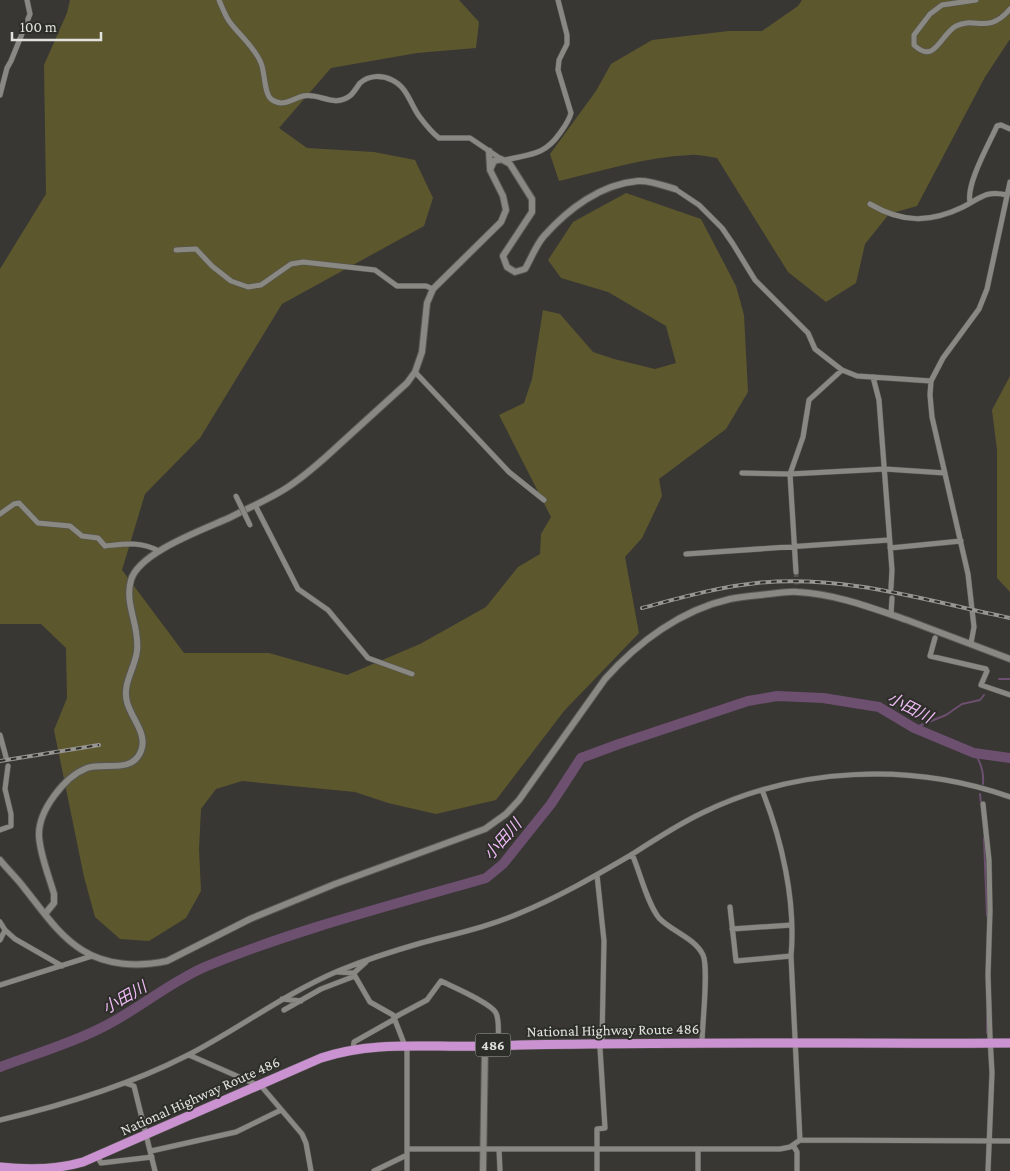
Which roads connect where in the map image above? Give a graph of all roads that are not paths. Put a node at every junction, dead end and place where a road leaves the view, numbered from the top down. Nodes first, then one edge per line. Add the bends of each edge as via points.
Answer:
1 (27, 0) edge
2 (219, 0) edge
3 (558, 0) edge
4 (976, 0) edge
5 (1010, 9) edge
6 (7, 68) junction
7 (0, 71) edge
8 (0, 95) edge
9 (1010, 129) edge
10 (489, 151) junction
11 (503, 160) junction
12 (490, 170) junction
13 (1010, 182) edge
14 (675, 189) joint
15 (1007, 195) junction
16 (970, 202) junction
17 (870, 204) dead end
18 (176, 250) dead end
19 (433, 289) junction
20 (842, 370) junction
21 (415, 372) junction
22 (872, 377) junction
23 (931, 381) junction
24 (884, 469) junction
25 (742, 473) dead end
26 (790, 474) junction
27 (945, 474) junction
28 (236, 496) dead end
29 (544, 500) dead end
30 (255, 505) junction
31 (0, 514) edge
32 (250, 525) dead end
33 (889, 540) junction
34 (961, 541) junction
35 (794, 545) junction
36 (890, 548) junction
37 (159, 551) junction
38 (686, 554) dead end
39 (796, 572) tunnel mouth
40 (891, 588) dead end
41 (892, 598) dead end
42 (891, 614) junction
43 (935, 638) dead end
44 (971, 643) junction
45 (1010, 659) edge
46 (412, 674) dead end
47 (1010, 695) edge
48 (0, 735) edge
49 (6, 757) dead end
50 (8, 766) dead end
51 (762, 790) junction
52 (1010, 797) edge
53 (983, 804) dead end
54 (0, 830) edge
55 (632, 854) junction
56 (0, 860) edge
57 (597, 875) junction
58 (730, 907) dead end
59 (45, 914) junction
60 (0, 922) edge
61 (792, 925) junction
62 (732, 929) junction
63 (4, 930) junction
64 (0, 940) edge
65 (92, 956) junction
66 (791, 956) junction
67 (367, 960) junction
68 (62, 966) junction
69 (336, 972) junction
70 (354, 975) junction
71 (0, 985) edge
72 (282, 999) junction
73 (302, 1001) junction
74 (284, 1010) dead end
75 (395, 1018) junction
76 (795, 1042) junction
77 (702, 1043) junction
78 (991, 1043) junction
79 (1010, 1043) edge
80 (601, 1044) junction
81 (404, 1045) junction
82 (498, 1045) junction
83 (485, 1046) junction
84 (354, 1049) junction
85 (189, 1055) junction
86 (125, 1083) junction
87 (259, 1086) junction
88 (281, 1110) junction
89 (0, 1120) edge
90 (147, 1134) junction
91 (800, 1140) junction
92 (989, 1141) junction
93 (1010, 1141) edge
94 (793, 1145) junction
95 (499, 1149) junction
96 (597, 1149) junction
97 (484, 1150) junction
98 (698, 1150) junction
99 (407, 1152) junction
100 (152, 1154) junction
101 (97, 1156) junction
102 (0, 1167) edge
103 (155, 1171) edge
104 (311, 1171) edge
105 (374, 1171) edge
106 (407, 1171) edge
107 (483, 1171) edge
108 (500, 1171) edge
109 (597, 1171) edge
110 (698, 1171) edge
111 (797, 1171) edge
112 (988, 1171) edge

1 - 6 street via 30,14
2 - 10 street via 228,20 261,62 267,92 276,102 285,103 302,96 337,100 350,96 370,77 390,79 400,85 430,131 439,138 470,138
3 - 11 street via 567,44 558,70 571,113 570,120 549,147
4 - 5 street via 942,5 930,14 914,36 914,46 921,52 929,52 936,49 947,33 957,26 994,22
6 - 7 street
6 - 8 street
9 - 16 street via 997,126 969,189
10 - 11 street
10 - 12 street
11 - 12 street via 494,161
11 - 14 street via 514,170 532,199 532,212 503,256 507,267 515,272 525,269 543,238 571,210 611,186 640,180
12 - 19 street via 506,210 501,222
13 - 15 street
14 - 20 street via 699,205 722,228 755,280 808,333 815,349
15 - 16 street via 990,193
15 - 23 street via 987,289 979,309 943,358
16 - 17 street via 952,211 920,219 890,215
18 - 19 street via 196,249 231,280 248,287 261,285 291,264 303,262 375,270 398,286
19 - 21 street via 427,303 422,352
20 - 22 street
20 - 26 street via 809,400 803,437
21 - 29 street via 509,472
21 - 30 street via 407,383 325,457 288,487
22 - 23 street
22 - 24 street via 880,400
23 - 27 street via 931,411
24 - 26 street
24 - 27 street
24 - 33 street
25 - 26 street
26 - 35 street
27 - 34 street
28 - 32 street, bridge
30 - 37 street
30 - 46 street via 298,589 328,610 368,658
31 - 37 street via 19,503 38,523 70,526 82,536 98,538 105,546 136,543
33 - 35 street
33 - 36 street
34 - 36 street
34 - 44 street via 972,601 974,630
35 - 38 street
35 - 39 street
36 - 40 street
37 - 59 street via 136,569 129,595 137,650 126,700 140,731 142,751 130,764 88,768 81,772 64,785 47,806 41,818 39,835 54,903
41 - 42 street
42 - 44 street
42 - 65 street via 797,590 730,599 699,609 670,624 621,661 519,800 506,814 485,828 250,919 167,961 136,965
43 - 47 street via 930,656 986,669 981,685
44 - 45 street
48 - 49 street
50 - 54 street via 5,789 11,826
51 - 52 street via 827,777 891,774 938,779
51 - 55 street via 700,813
51 - 61 street via 781,847
53 - 78 street via 990,910
55 - 57 street
55 - 77 street via 655,913 703,955
56 - 59 street
57 - 67 street via 504,920
57 - 80 street via 604,941
58 - 62 street
59 - 65 street via 69,940
60 - 63 street
61 - 62 street
61 - 66 street
62 - 66 street via 736,961
63 - 64 street
63 - 68 street
65 - 68 street
66 - 76 street
67 - 69 street
67 - 70 street
68 - 71 street
69 - 70 street
69 - 72 street
70 - 73 street
70 - 75 street via 367,999
72 - 73 street
72 - 85 street
73 - 74 street
75 - 81 street
75 - 82 street via 427,1000 442,981 495,1011
75 - 84 street via 354,1042
76 - 77 highway, National Highway Route 486 / 486
76 - 78 highway, National Highway Route 486 / 486
76 - 91 street
77 - 80 highway, National Highway Route 486 / 486
78 - 79 highway, National Highway Route 486 / 486
78 - 92 street
80 - 82 highway, National Highway Route 486 / 486
80 - 96 street via 605,1128 596,1129
81 - 83 highway, National Highway Route 486 / 486
81 - 84 highway, National Highway Route 486 / 486
81 - 99 street via 407,1051
82 - 83 highway, National Highway Route 486 / 486
83 - 97 street
84 - 87 highway, National Highway Route 486 / 486 via 321,1058
85 - 86 street
85 - 87 street
86 - 89 street
86 - 90 street via 134,1086
87 - 88 street
87 - 90 highway, National Highway Route 486 / 486
88 - 100 street via 236,1132
88 - 104 street via 302,1134
90 - 100 street
90 - 101 highway, National Highway Route 486 / 486
91 - 92 street
91 - 94 street
92 - 93 street
92 - 112 street
94 - 98 street via 780,1149
94 - 111 street via 797,1152
95 - 96 street
95 - 97 street
95 - 108 street
96 - 98 street
96 - 109 street
97 - 99 street
97 - 107 street
98 - 110 street
99 - 105 street
99 - 106 street
100 - 101 street via 101,1163
100 - 103 street
101 - 102 highway, National Highway Route 486 / 486 via 71,1166 45,1169

